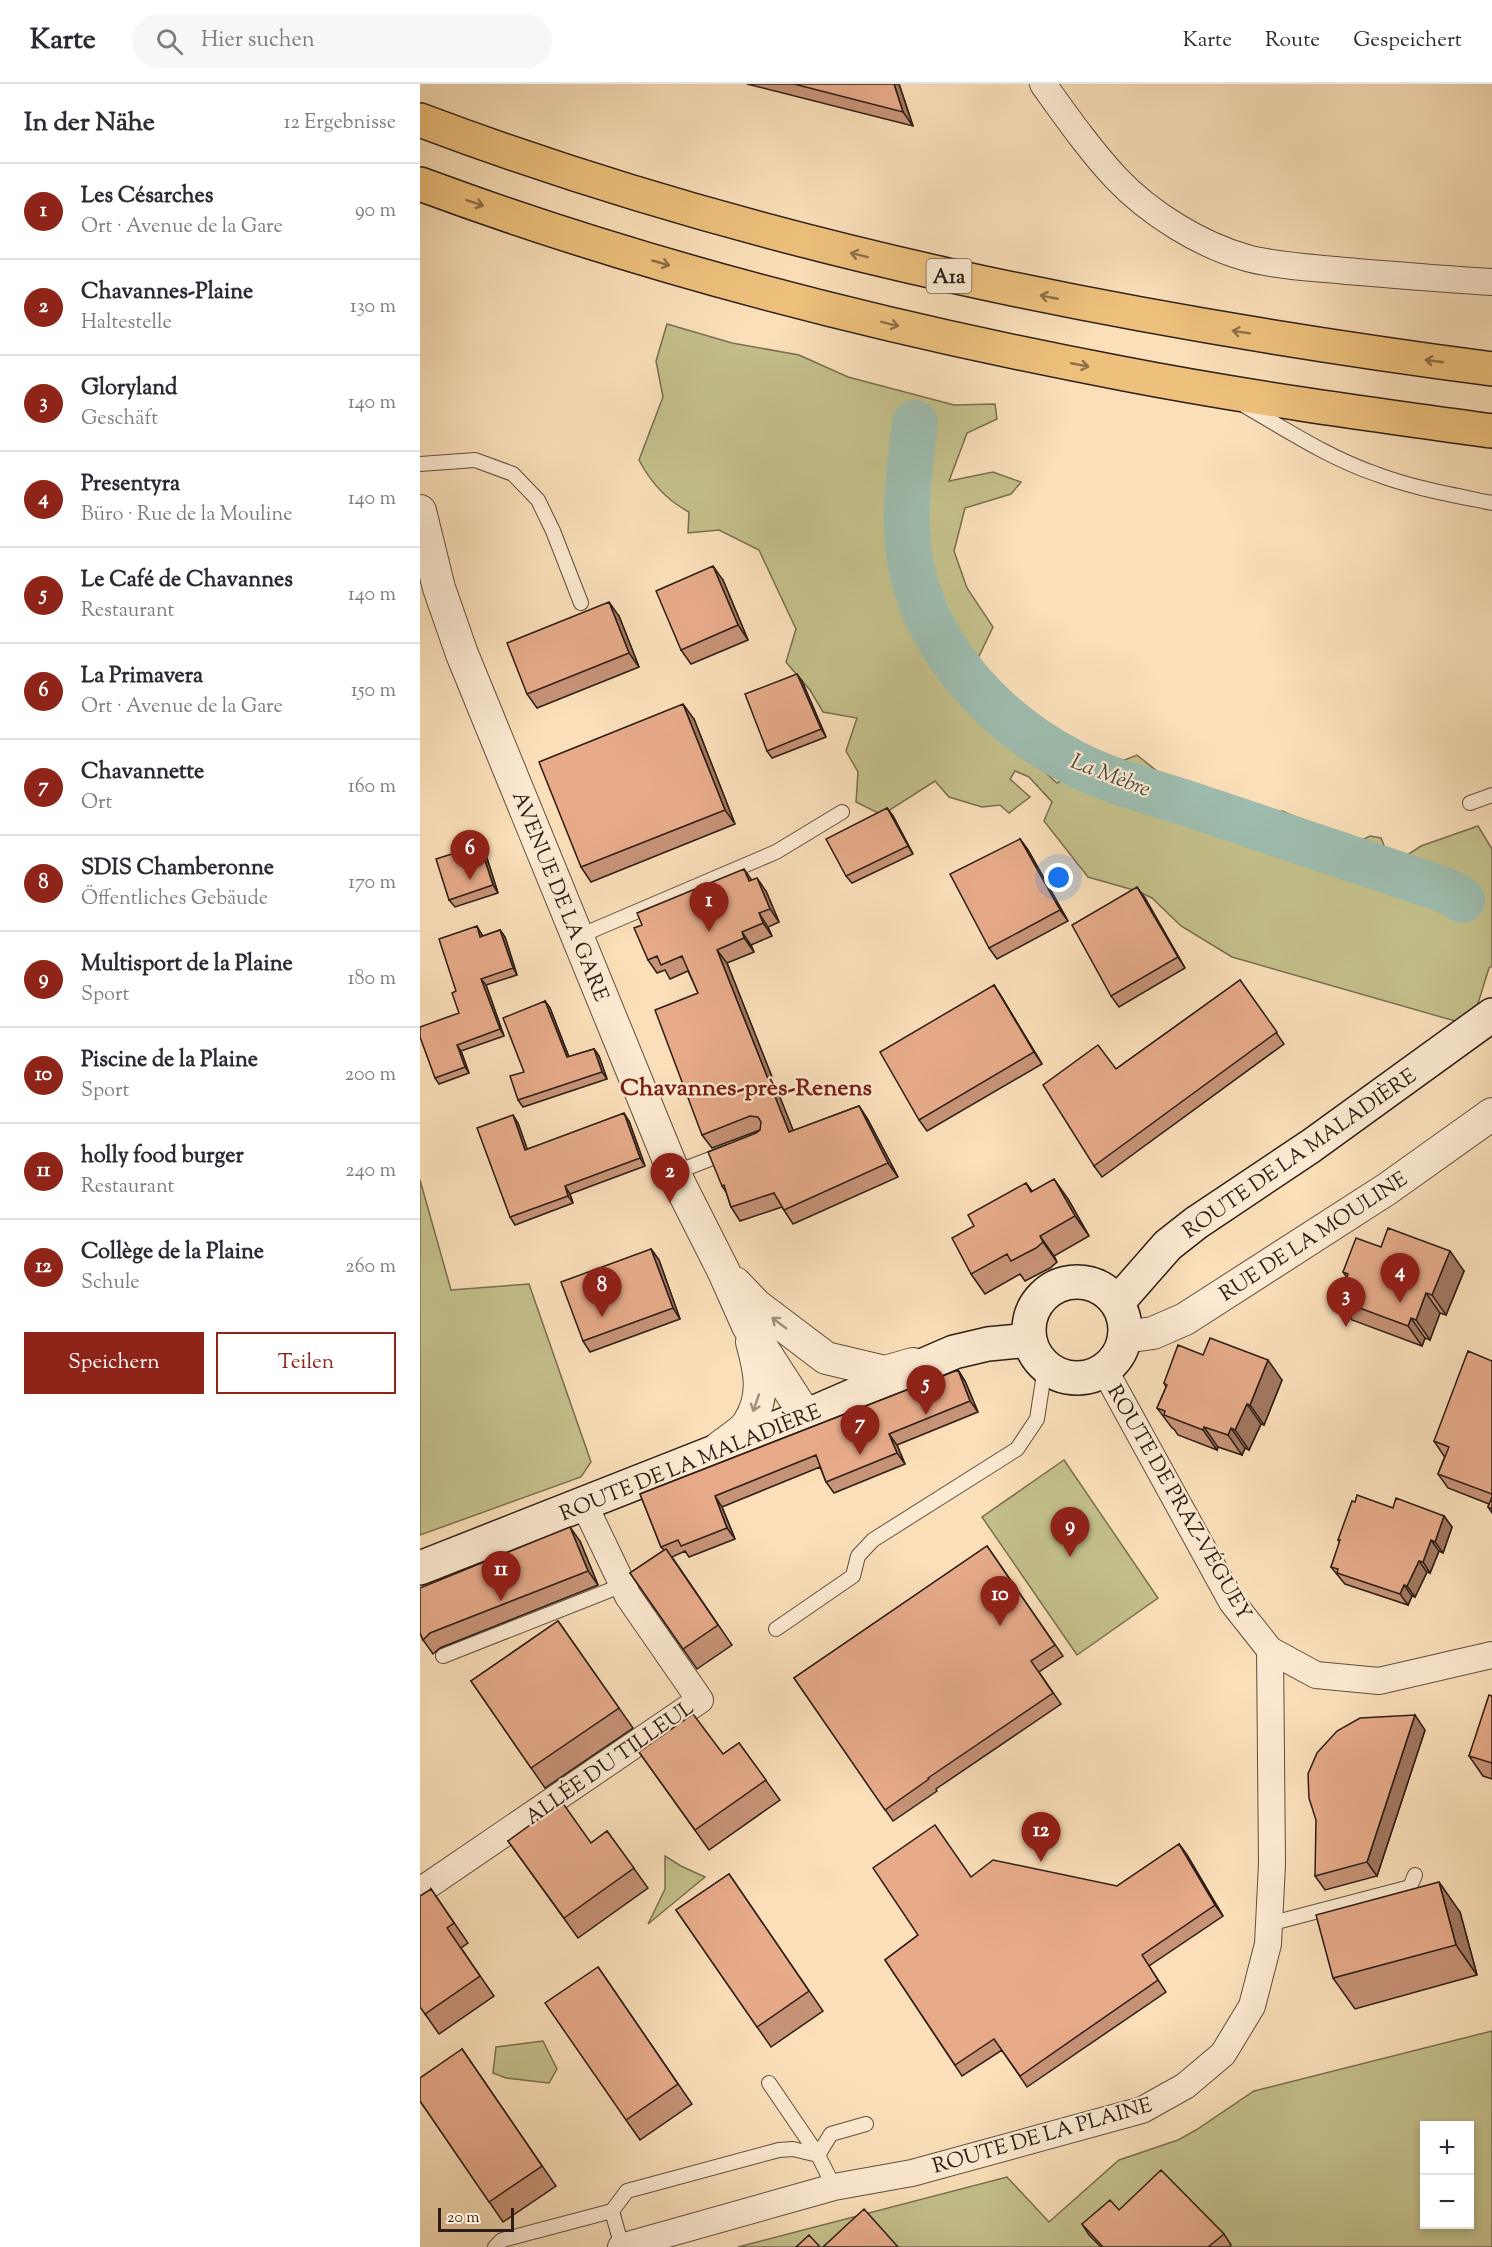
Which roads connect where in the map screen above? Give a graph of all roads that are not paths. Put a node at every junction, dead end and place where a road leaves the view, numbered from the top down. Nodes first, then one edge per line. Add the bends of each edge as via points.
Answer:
1 (1043, 84) edge
2 (420, 120) edge
3 (420, 184) edge
4 (1492, 282) edge
5 (1492, 369) edge
6 (1217, 391) junction
7 (1492, 431) edge
8 (420, 464) edge
9 (1492, 503) edge
10 (420, 511) edge
11 (581, 603) dead end
12 (1492, 795) edge
13 (1470, 803) dead end
14 (842, 813) dead end
15 (577, 937) junction
16 (1492, 1015) edge
17 (1492, 1114) edge
18 (742, 1146) edge
19 (674, 1173) junction
20 (724, 1272) junction
21 (1117, 1303) junction
22 (748, 1326) junction
23 (1124, 1337) junction
24 (954, 1352) junction
25 (1037, 1353) junction
26 (1104, 1369) junction
27 (806, 1416) junction
28 (712, 1453) junction
29 (584, 1504) junction
30 (420, 1568) edge
31 (623, 1585) junction
32 (776, 1629) dead end
33 (1270, 1650) junction
34 (1492, 1655) edge
35 (443, 1656) dead end
36 (1415, 1875) dead end
37 (420, 1891) edge
38 (1269, 1924) junction
39 (769, 2083) dead end
40 (866, 2124) dead end
41 (818, 2155) junction
42 (834, 2187) junction
43 (612, 2211) junction
44 (495, 2247) edge
45 (621, 2247) edge

1 - 4 street via 1117,179 1154,210 1219,247 1248,258 1314,268
5 -> 2 highway, A1a via 1222,329 901,265 668,202 543,164
3 -> 6 highway via 641,258 767,293 1021,354
6 - 7 highway
6 - 9 lane via 1320,449 1374,474
8 - 11 lane via 476,460 513,474 538,500
10 - 15 street, AVENUE DE LA GARE via 439,588 462,654
12 - 13 lane
14 - 15 lane via 776,852
15 - 19 street, AVENUE DE LA GARE
16 - 21 main road, ROUTE DE LA MALADIÈRE via 1311,1146 1196,1223 1168,1245
17 - 23 street, RUE DE LA MOULINE via 1387,1190 1192,1314 1153,1333
18 - 19 lane
19 - 20 street, AVENUE DE LA GARE
20 - 22 street, AVENUE DE LA GARE
24 -> 20 street, AVENUE DE LA GARE via 885,1372 826,1359 756,1305
21 - 23 main road
21 - 25 main road via 1106,1292 1082,1282 1058,1285 1039,1301 1029,1324
22 - 27 street, AVENUE DE LA GARE
22 -> 28 street, AVENUE DE LA GARE via 761,1375 759,1397 748,1425
23 - 26 main road via 1117,1356
24 - 25 main road, ROUTE DE LA MALADIÈRE via 988,1344
24 - 27 main road, ROUTE DE LA MALADIÈRE
25 - 26 main road via 1067,1377 1089,1376
25 - 32 lane via 1037,1419 1017,1449 873,1540 858,1556 854,1576
26 - 33 street, ROUTE DE PRAZ-VÉGUEY via 1232,1602
27 - 28 main road, ROUTE DE LA MALADIÈRE
28 - 29 main road, ROUTE DE LA MALADIÈRE
29 - 30 main road, ROUTE DE LA MALADIÈRE
29 - 31 street, ALLÉE DU TILLEUL
31 - 35 lane
31 - 37 street, ALLÉE DU TILLEUL via 700,1700
33 - 34 street, ROUTE DE PRAZ-VÉGUEY via 1317,1675 1379,1681
33 - 38 street, ROUTE DE LA PLAINE
36 - 38 lane via 1410,1887
38 - 42 street, ROUTE DE LA PLAINE via 1268,1944 1252,2006 1222,2054 1185,2086 1142,2110 912,2173
39 - 41 lane
40 - 41 lane via 831,2134
41 - 42 lane
41 - 43 lane via 779,2150 627,2191
42 - 45 street, ROUTE DE LA PLAINE
43 - 44 lane via 502,2240
43 - 45 lane

